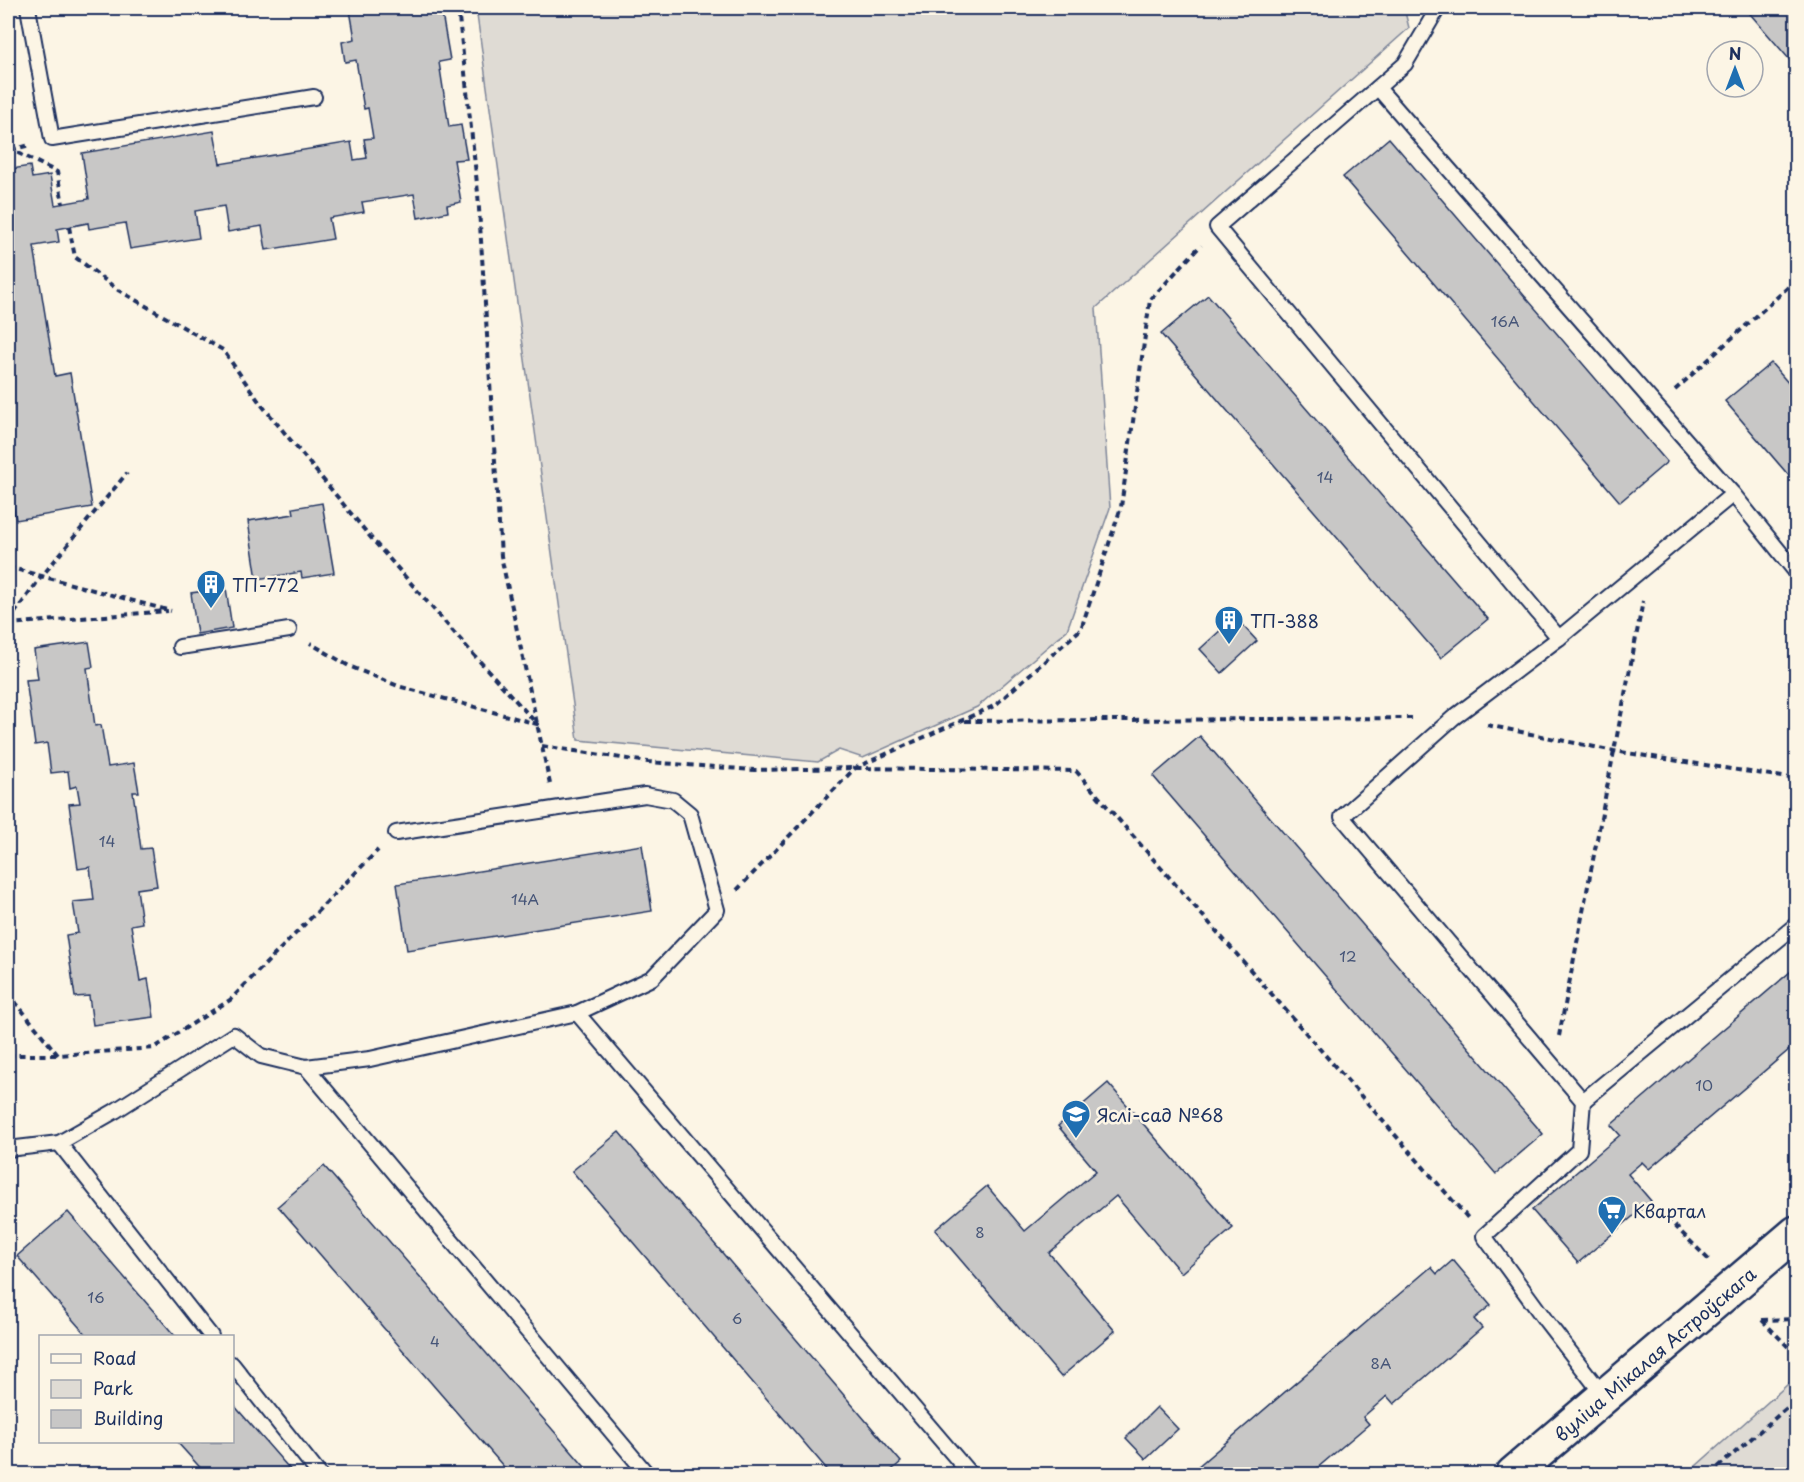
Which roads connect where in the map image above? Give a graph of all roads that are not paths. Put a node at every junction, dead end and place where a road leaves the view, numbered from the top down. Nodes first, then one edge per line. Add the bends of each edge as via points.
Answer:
1 (28, 8) edge
2 (1438, 8) edge
3 (1378, 88) junction
4 (314, 98) dead end
5 (1733, 494) junction
6 (1797, 572) edge
7 (289, 630) road end
8 (1559, 638) junction
9 (180, 647) dead end
10 (396, 832) road end
11 (1797, 926) edge
12 (578, 1013) junction
13 (306, 1067) junction
14 (1583, 1101) junction
15 (59, 1143) junction
16 (8, 1149) edge
17 (1797, 1233) edge
18 (210, 1335) edge
19 (234, 1367) edge
20 (1604, 1396) junction
21 (319, 1474) edge
22 (647, 1474) edge
23 (970, 1474) edge
24 (1513, 1474) edge

1 - 4 lane via 52,140
2 - 3 lane via 1405,64
3 - 5 lane
3 - 8 lane via 1217,227
5 - 6 lane
5 - 8 lane
7 - 9 lane
8 - 14 lane via 1452,718 1342,817
10 - 12 lane via 645,795 673,800 690,814 717,910 652,978
11 - 14 lane
12 - 13 lane via 370,1059
12 - 23 lane
13 - 15 lane via 261,1056 234,1035
13 - 22 lane
14 - 20 lane via 1579,1150 1484,1236
15 - 16 lane
15 - 18 lane
17 - 20 main road, вуліца Мікалая Астроўскага
19 - 21 lane
20 - 24 main road, вуліца Мікалая Астроўскага

